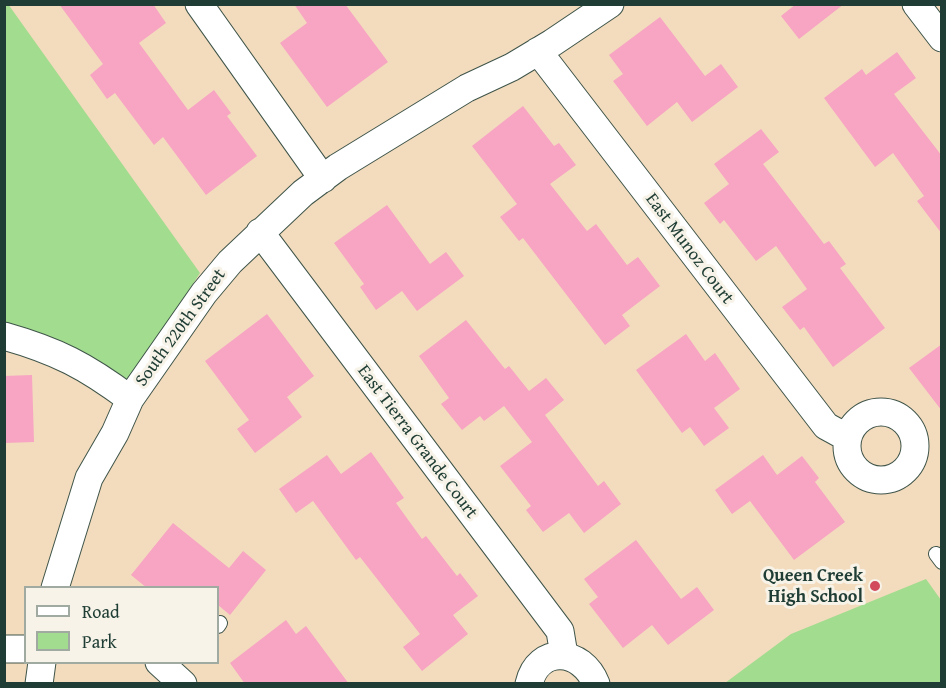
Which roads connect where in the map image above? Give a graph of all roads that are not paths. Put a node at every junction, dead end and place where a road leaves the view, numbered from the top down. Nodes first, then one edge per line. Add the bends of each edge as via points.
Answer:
1 (199, 4) edge
2 (610, 4) edge
3 (916, 4) edge
4 (942, 38) edge
5 (538, 51) junction
6 (323, 179) junction
7 (260, 232) junction
8 (4, 336) edge
9 (130, 399) junction
10 (848, 438) dead end
11 (56, 586) edge
12 (4, 649) edge
13 (24, 649) edge
14 (564, 656) junction
15 (42, 664) edge
16 (39, 684) edge
17 (529, 684) edge
18 (596, 684) edge

1 - 6 street
2 - 5 street, South 220th Street
3 - 4 street
5 - 6 street, South 220th Street via 415,118
5 - 10 street, East Munoz Court via 826,426
6 - 7 street, South 220th Street
7 - 9 street, South 220th Street via 204,293
7 - 14 street, East Tierra Grande Court via 560,631
8 - 9 street via 60,353 92,370
9 - 11 street, South 220th Street via 89,478
12 - 13 street
14 - 17 street via 552,657 538,666
14 - 18 street via 584,663
15 - 16 street

